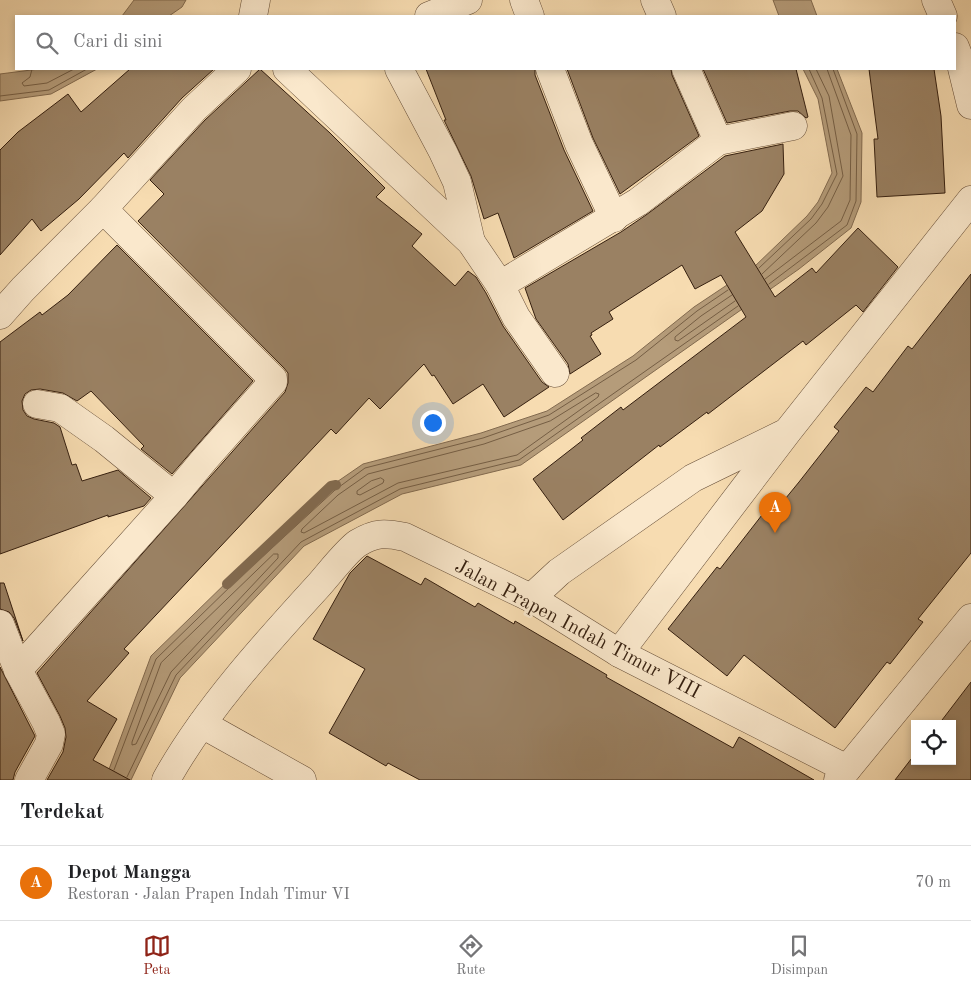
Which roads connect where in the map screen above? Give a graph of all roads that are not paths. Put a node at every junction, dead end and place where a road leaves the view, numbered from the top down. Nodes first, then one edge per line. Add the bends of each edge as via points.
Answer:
1 (256, 0) edge
2 (468, 0) edge
3 (524, 0) edge
4 (655, 0) edge
5 (936, 0) edge
6 (253, 15) edge
7 (431, 15) edge
8 (530, 15) edge
9 (662, 15) edge
10 (942, 15) edge
11 (956, 50) edge
12 (236, 70) edge
13 (288, 70) edge
14 (400, 70) edge
15 (550, 70) edge
16 (686, 70) edge
17 (971, 105) edge
18 (793, 126) dead end
19 (718, 141) junction
20 (971, 200) edge
21 (102, 209) junction
22 (614, 218) junction
23 (471, 242) junction
24 (500, 285) junction
25 (0, 315) edge
26 (555, 374) dead end
27 (37, 404) dead end
28 (788, 432) junction
29 (174, 496) junction
30 (531, 598) junction
31 (971, 618) edge
32 (0, 624) edge
33 (619, 652) junction
34 (18, 670) junction
35 (202, 724) junction
36 (843, 774) edge
37 (29, 780) edge
38 (166, 780) edge
39 (302, 780) edge

1 - 6 street
2 - 7 street
3 - 8 street
4 - 9 street
5 - 10 street
11 - 17 street
12 - 21 street via 194,109
13 - 23 street
14 - 23 street via 456,182
15 - 22 street via 579,144
16 - 19 street
18 - 19 street
19 - 22 street
20 - 28 street
21 - 25 street
21 - 29 street via 273,379
22 - 24 street
23 - 24 street
24 - 26 street via 516,317
27 - 29 street via 60,408
28 - 30 street via 693,478 558,572
28 - 33 street
29 - 34 street
30 - 33 street, Jalan Prapen Indah Timur VIII
30 - 35 street, Jalan Prapen Indah Timur VIII via 405,537 386,533 371,537 356,544
31 - 36 street
32 - 34 street
33 - 36 street, Jalan Prapen Indah Timur VIII
34 - 37 street via 50,734 49,744
35 - 38 street, Jalan Prapen Indah Timur VIII
35 - 39 street

